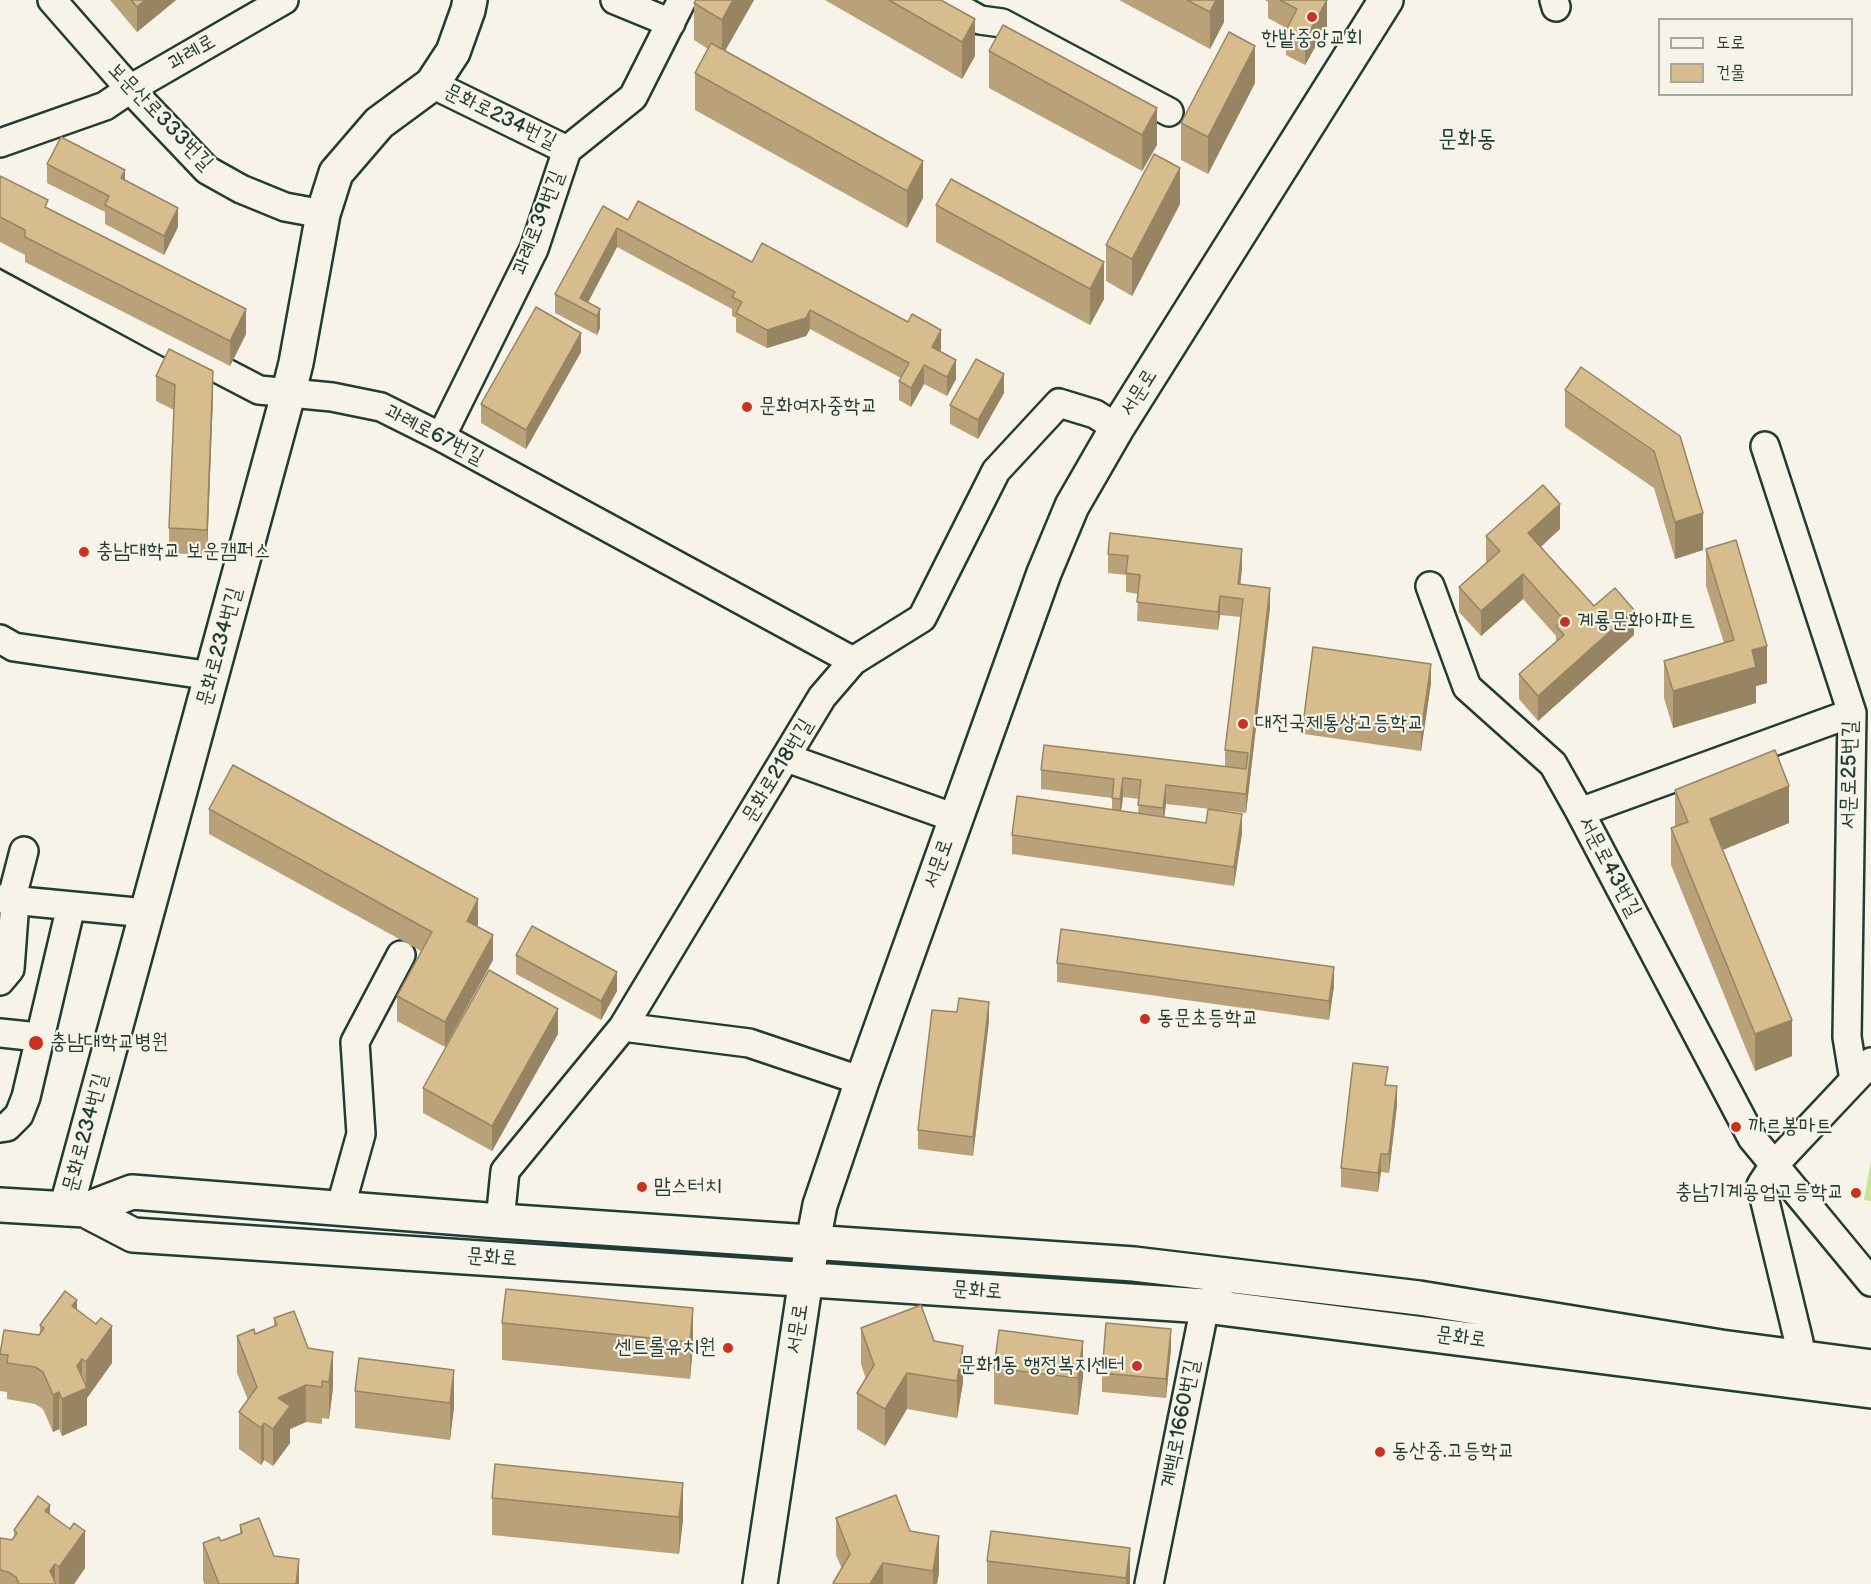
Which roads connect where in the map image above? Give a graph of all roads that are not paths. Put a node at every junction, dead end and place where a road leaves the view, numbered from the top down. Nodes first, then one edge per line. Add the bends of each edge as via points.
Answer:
1 (52, 0) edge
2 (284, 0) edge
3 (470, 0) edge
4 (615, 0) edge
5 (944, 0) edge
6 (1386, 0) edge
7 (676, 12) edge
8 (432, 84) junction
9 (130, 89) junction
10 (1169, 112) dead end
11 (0, 143) edge
12 (567, 150) junction
13 (323, 214) junction
14 (0, 252) edge
15 (289, 391) junction
16 (1117, 428) junction
17 (441, 437) junction
18 (1765, 446) dead end
19 (1430, 586) dead end
20 (0, 639) edge
21 (853, 661) junction
22 (212, 676) junction
23 (1852, 713) junction
24 (787, 758) junction
25 (1580, 812) junction
26 (955, 818) junction
27 (24, 851) dead end
28 (9, 900) edge
29 (70, 906) junction
30 (146, 913) junction
31 (401, 955) dead end
32 (0, 981) edge
33 (623, 1027) junction
34 (0, 1033) edge
35 (39, 1037) junction
36 (1862, 1071) edge
37 (862, 1080) junction
38 (0, 1128) edge
39 (1774, 1165) junction
40 (0, 1205) edge
41 (340, 1209) junction
42 (76, 1210) junction
43 (500, 1221) junction
44 (813, 1243) junction
45 (1236, 1275) junction
46 (806, 1279) junction
47 (1871, 1282) edge
48 (1205, 1306) junction
49 (1871, 1352) edge
50 (1805, 1361) junction
51 (1871, 1367) edge
52 (1695, 1368) junction
53 (1871, 1391) edge
54 (1871, 1409) edge
55 (760, 1584) edge
56 (1149, 1584) edge

1 - 9 street, 보문산로333번길
2 - 9 street, 과례로
3 - 8 main road, 문화로234번길 via 453,52
4 - 7 street
5 - 10 street via 980,20 1002,23
6 - 16 main road, 서문로
7 - 12 street, 과례로39번길 via 633,97
8 - 12 street, 문화로234번길
8 - 13 main road, 문화로234번길 via 379,123 336,173
9 - 11 street, 과례로 via 105,106
9 - 13 street, 보문산로333번길 via 207,170 285,207
12 - 17 street, 과례로39번길 via 534,249
13 - 15 main road, 문화로234번길
14 - 15 street, 과례로67번길 via 260,390
15 - 17 street, 과례로67번길 via 381,407
15 - 22 main road, 문화로234번길
16 - 21 street, 문화로218번길 via 1095,414 1059,403 996,471 922,618
16 - 26 main road, 서문로 via 1072,506 1044,573
17 - 21 street, 과례로67번길
18 - 23 street, 서문로25번길
19 - 25 street, 서문로43번길 via 1467,687 1553,764
20 - 22 street via 14,648
21 - 24 street, 문화로218번길 via 822,697
22 - 30 main road, 문화로234번길
23 - 25 street
23 - 36 street, 서문로25번길 via 1847,1037
24 - 26 street, 서문로
24 - 33 street, 문화로218번길
25 - 39 street, 서문로43번길 via 1752,1138
26 - 37 main road, 서문로
27 - 28 street
28 - 29 street
28 - 32 street via 9,969
29 - 30 street
29 - 35 street
30 - 42 main road, 문화로234번길
31 - 41 street via 355,1042 361,1134
33 - 37 street via 750,1043
33 - 43 street, 문화로218번길 via 505,1171
34 - 35 street
35 - 38 street via 19,1115 7,1127
36 - 39 street
37 - 44 main road, 서문로 via 820,1206
39 - 47 street, 서문로43번길
39 - 50 street via 1761,1185
40 - 42 main road, 문화로
41 - 42 main road, 문화로 via 132,1192
41 - 43 main road, 문화로
42 - 46 main road, 문화로 via 133,1235
43 - 44 main road, 문화로
44 - 45 main road, 문화로 via 1134,1264
44 - 46 main road, 서문로
45 - 48 street
45 - 50 main road, 문화로 via 1419,1298 1743,1350 1777,1339
46 - 48 main road, 문화로
46 - 55 main road, 서문로
48 - 52 main road, 문화로
48 - 56 street, 계백로1660번길
49 - 50 main road
50 - 51 main road, 문화로
50 - 52 main road, 문화로
50 - 53 main road, 문화로
52 - 54 main road via 1751,1391

